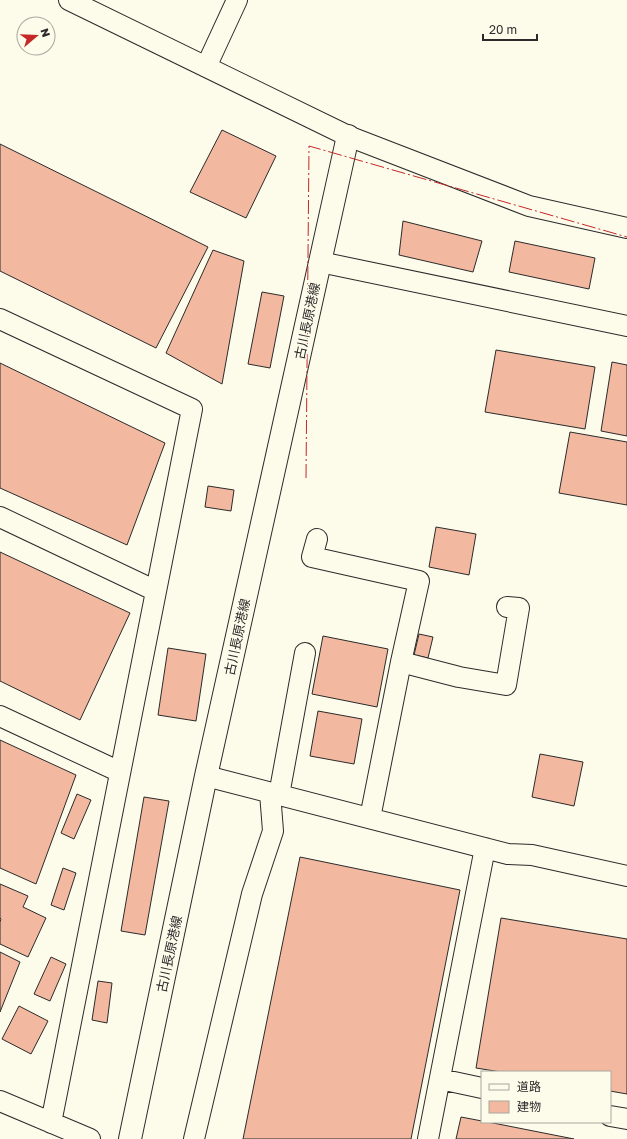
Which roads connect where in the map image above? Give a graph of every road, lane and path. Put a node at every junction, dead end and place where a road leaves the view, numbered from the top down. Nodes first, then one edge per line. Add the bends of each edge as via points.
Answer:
1 (69, 0) edge
2 (237, 0) edge
3 (206, 67) junction
4 (348, 136) junction
5 (627, 228) edge
6 (320, 262) junction
7 (0, 318) edge
8 (627, 326) edge
9 (0, 517) edge
10 (317, 539) dead end
11 (156, 591) junction
12 (507, 607) dead end
13 (305, 653) dead end
14 (401, 662) junction
15 (0, 716) edge
16 (120, 772) junction
17 (206, 776) junction
18 (274, 794) junction
19 (370, 818) junction
20 (485, 848) junction
21 (627, 876) edge
22 (440, 1079) junction
23 (481, 1088) edge
24 (0, 1101) edge
25 (611, 1116) edge
26 (627, 1119) edge
27 (51, 1122) junction
28 (90, 1139) edge
29 (130, 1139) edge
30 (194, 1139) edge
31 (428, 1139) edge

1 - 3 street
2 - 3 street
3 - 4 street
4 - 5 street via 529,206
4 - 6 main road, 古川長原港線
6 - 8 street
6 - 17 main road, 古川長原港線
7 - 11 street via 192,409
9 - 11 street
10 - 14 street via 312,557 419,581
11 - 16 street
12 - 14 street via 519,608 506,685 459,677
13 - 18 street
14 - 19 street
15 - 16 street
16 - 27 street
17 - 18 street
17 - 29 main road, 古川長原港線
18 - 19 street
18 - 30 street via 273,831 252,894
19 - 20 street
20 - 21 street
20 - 22 street
22 - 23 street
22 - 31 street
24 - 27 street
25 - 26 street
27 - 28 street

